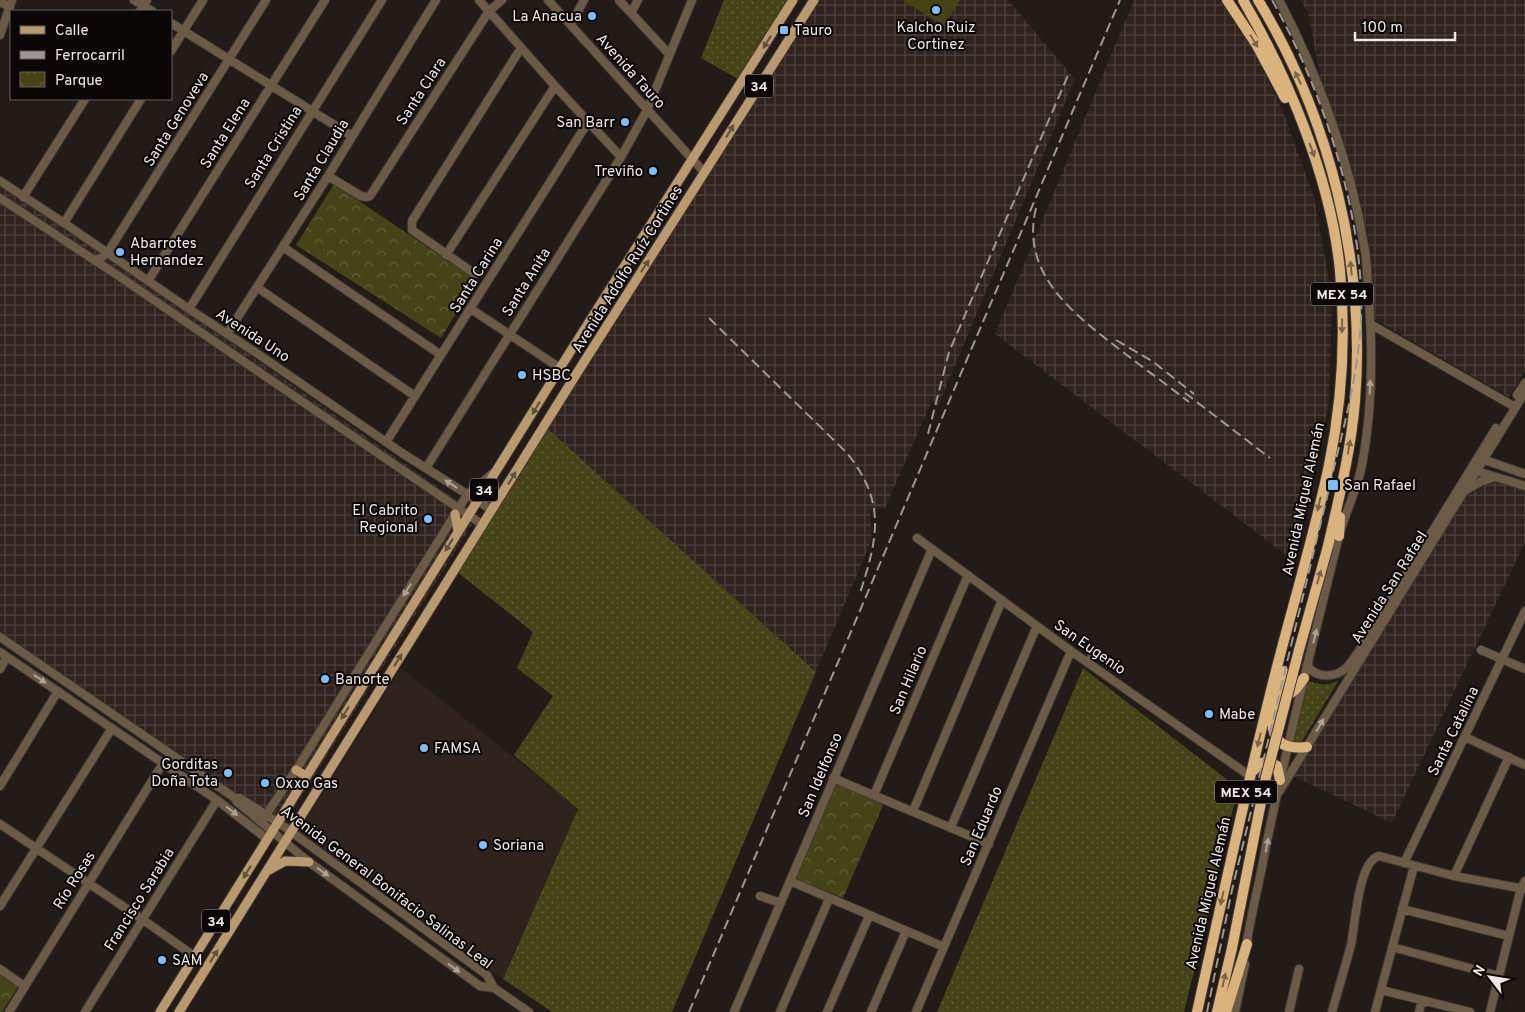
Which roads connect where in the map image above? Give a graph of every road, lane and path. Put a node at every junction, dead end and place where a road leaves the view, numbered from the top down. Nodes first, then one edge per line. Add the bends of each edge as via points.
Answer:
1 (134, 0) edge
2 (203, 0) edge
3 (266, 0) edge
4 (325, 0) edge
5 (382, 0) edge
6 (436, 0) edge
7 (479, 0) edge
8 (502, 0) edge
9 (548, 0) edge
10 (584, 0) edge
11 (619, 0) edge
12 (638, 0) edge
13 (692, 0) edge
14 (793, 0) edge
15 (814, 0) edge
16 (1227, 0) edge
17 (1243, 0) edge
18 (1258, 0) edge
19 (1279, 0) edge
20 (0, 2) edge
21 (11, 3) edge
22 (143, 6) edge
23 (489, 11) junction
24 (631, 13) junction
25 (172, 24) edge
26 (571, 24) junction
27 (184, 30) junction
28 (0, 35) edge
29 (521, 48) junction
30 (172, 49) edge
31 (669, 54) junction
32 (230, 59) junction
33 (272, 86) junction
34 (555, 86) junction
35 (84, 100) edge
36 (140, 100) edge
37 (647, 110) junction
38 (312, 111) junction
39 (588, 122) junction
40 (1304, 128) junction
41 (352, 136) junction
42 (621, 157) junction
43 (693, 160) junction
44 (704, 172) junction
45 (328, 176) junction
46 (0, 181) edge
47 (23, 197) junction
48 (0, 198) edge
49 (64, 223) junction
50 (283, 247) junction
51 (108, 252) junction
52 (446, 255) junction
53 (94, 260) junction
54 (110, 270) junction
55 (475, 274) dead end
56 (148, 281) junction
57 (258, 288) junction
58 (189, 309) junction
59 (471, 309) junction
60 (1372, 325) junction
61 (228, 334) junction
62 (509, 334) junction
63 (258, 354) junction
64 (441, 355) junction
65 (250, 367) junction
66 (560, 368) junction
67 (1525, 383) edge
68 (1525, 392) edge
69 (415, 396) junction
70 (1513, 406) junction
71 (386, 442) junction
72 (1494, 442) junction
73 (402, 453) junction
74 (1481, 459) junction
75 (1497, 464) junction
76 (394, 465) junction
77 (426, 468) junction
78 (498, 469) junction
79 (1474, 470) junction
80 (1525, 474) edge
81 (1495, 476) junction
82 (1525, 486) edge
83 (1341, 491) junction
84 (1463, 493) junction
85 (467, 495) junction
86 (478, 501) junction
87 (492, 510) junction
88 (457, 511) junction
89 (469, 514) junction
90 (482, 525) junction
91 (458, 531) junction
92 (1339, 536) junction
93 (917, 538) dead end
94 (932, 549) junction
95 (1303, 574) junction
96 (968, 575) junction
97 (1002, 600) junction
98 (1525, 611) edge
99 (1037, 626) junction
100 (0, 637) edge
101 (1481, 650) dead end
102 (1071, 651) junction
103 (1096, 651) dead end
104 (0, 652) edge
105 (7, 657) junction
106 (1502, 660) junction
107 (1088, 663) junction
108 (1307, 665) junction
109 (0, 669) edge
110 (1525, 669) edge
111 (1304, 678) junction
112 (1280, 684) junction
113 (77, 689) junction
114 (58, 691) junction
115 (71, 700) junction
116 (112, 728) junction
117 (1465, 737) junction
118 (1287, 747) junction
119 (1307, 747) junction
120 (1509, 757) junction
121 (178, 760) junction
122 (164, 763) junction
123 (1525, 765) edge
124 (296, 770) junction
125 (306, 776) junction
126 (1250, 776) junction
127 (833, 778) junction
128 (188, 780) junction
129 (1280, 780) junction
130 (0, 786) edge
131 (874, 795) junction
132 (1277, 796) junction
133 (217, 800) junction
134 (913, 811) junction
135 (264, 818) junction
136 (0, 824) edge
137 (275, 826) junction
138 (951, 827) junction
139 (291, 832) junction
140 (267, 839) junction
141 (284, 843) junction
142 (988, 844) junction
143 (36, 847) junction
144 (310, 862) junction
145 (1404, 863) junction
146 (1414, 866) junction
147 (267, 872) junction
148 (1454, 876) junction
149 (790, 881) junction
150 (88, 882) junction
151 (1524, 886) edge
152 (760, 896) dead end
153 (829, 899) junction
154 (781, 903) junction
155 (0, 906) edge
156 (1402, 909) junction
157 (869, 916) junction
158 (142, 919) junction
159 (906, 931) junction
160 (1509, 936) junction
161 (1247, 944) junction
162 (944, 947) junction
163 (1392, 947) junction
164 (194, 956) junction
165 (0, 969) edge
166 (1300, 969) dead end
167 (1499, 976) junction
168 (24, 986) junction
169 (494, 988) junction
170 (1381, 990) junction
171 (1422, 1001) junction
172 (12, 1011) edge
173 (1464, 1011) edge
174 (85, 1012) edge
175 (160, 1012) edge
176 (179, 1012) edge
177 (529, 1012) edge
178 (734, 1012) edge
179 (780, 1012) edge
180 (827, 1012) edge
181 (871, 1012) edge
182 (916, 1012) edge
183 (1197, 1012) edge
184 (1217, 1012) edge
185 (1226, 1012) edge
186 (1235, 1012) edge
187 (1289, 1012) edge
188 (1332, 1012) edge
189 (1375, 1012) edge
190 (1419, 1012) edge
191 (1490, 1012) edge

1 - 22 street
2 - 27 street
3 - 32 street, Santa Genoveva
4 - 33 street, Santa Elena
5 - 38 street, Santa Cristina
6 - 41 street, Santa Claudia
7 - 23 street
8 - 23 street, Santa Clara
9 - 26 street, Avenida Tauro
10 - 26 street
11 - 24 street
12 - 24 street
13 - 31 street, Santa Anita
14 -> 43 main road, Avenida Adolfo Ruíz Cortines / 34
44 -> 15 main road, Avenida Adolfo Ruíz Cortines / 34
16 -> 40 highway
17 - 40 highway, Avenida Miguel Alemán / MEX 54 via 1274,56
83 -> 18 highway, MEX 54 via 1357,374 1349,247 1319,129 1285,51
19 - 60 street via 1344,158 1364,245
20 - 21 street
21 - 28 street
23 - 29 street
23 - 45 street, Santa Clara via 370,196 366,197
24 - 31 street
25 - 27 street
26 - 37 street, Avenida Tauro
27 - 30 street
27 - 32 street
29 - 34 street
29 - 52 street via 412,221 412,230
31 - 37 street, Santa Anita
32 - 33 street
32 - 51 street, Santa Genoveva
33 - 38 street
33 - 56 street, Santa Elena
34 - 39 street
34 - 52 street
35 - 47 street
36 - 49 street
37 - 42 street, Santa Anita
37 - 43 street, Avenida Tauro
38 - 41 street
38 - 58 street, Santa Cristina
39 - 42 street
39 - 59 street, Santa Carina
40 -> 95 highway, Avenida Miguel Alemán / MEX 54 via 1322,177 1331,218 1340,269 1342,308 1341,381 1335,427
41 - 45 street, Santa Claudia
42 - 62 street, Santa Anita
43 - 44 street
43 - 66 main road, Avenida Adolfo Ruíz Cortines / 34
87 -> 44 main road, Avenida Adolfo Ruíz Cortines / 34
45 - 50 street, Santa Claudia
46 - 47 street, Avenida Uno
47 - 49 street, Avenida Uno
48 - 53 street, Avenida Uno
49 - 51 street, Avenida Uno
50 - 57 street, Santa Claudia
50 - 64 street
51 - 53 street
51 - 54 street
51 - 56 street, Avenida Uno
52 - 55 street
53 - 54 street, Avenida Uno
54 - 65 street, Avenida Uno
56 - 58 street, Avenida Uno
57 - 61 street, Santa Claudia
57 - 69 street
58 - 61 street, Avenida Uno
59 - 62 street
59 - 64 street, Santa Carina
60 - 70 street
92 -> 60 street via 1362,464 1370,401
61 - 63 street, Avenida Uno
62 - 66 street
62 - 77 street, Santa Anita
63 - 65 street
63 - 71 street, Avenida Uno
64 - 69 street, Santa Carina
65 - 76 street, Avenida Uno
66 -> 78 main road, Avenida Adolfo Ruíz Cortines / 34
67 - 70 street, Avenida San Rafael
68 - 70 street, Avenida San Rafael
69 - 71 street, Santa Carina
70 - 72 street, Avenida San Rafael
70 - 74 street, Avenida San Rafael
71 - 73 street, Avenida Uno
72 - 74 street, Avenida San Rafael
72 - 75 street
73 - 76 street
73 - 77 street, Avenida Uno
74 - 75 street
74 - 79 street, Avenida San Rafael
75 - 80 street
76 - 88 street, Avenida Uno
85 -> 77 street, Avenida Uno
78 - 85 street
78 - 86 main road, Avenida Adolfo Ruíz Cortines / 34
79 - 81 street
79 - 84 street, Avenida San Rafael
79 - 108 street, Avenida San Rafael via 1348,666 1324,676 1313,673
81 - 82 street
81 - 84 street
83 - 92 highway
184 -> 83 highway, MEX 54, bridge via 1266,777
119 -> 84 street, Avenida San Rafael
85 - 86 street, Avenida Uno
85 - 88 street
86 - 87 street, Avenida Uno
86 - 89 main road, Avenida Adolfo Ruíz Cortines / 34
87 - 90 main road, Avenida Adolfo Ruíz Cortines / 34
88 - 89 street, Avenida Uno
88 - 91 main road
88 -> 124 street
89 - 90 street, Avenida Uno
89 - 91 main road, Avenida Adolfo Ruíz Cortines / 34
139 -> 90 main road, Avenida Adolfo Ruíz Cortines / 34
91 -> 125 main road, Avenida Adolfo Ruíz Cortines / 34
108 -> 92 street
93 - 94 street, San Eugenio
94 - 96 street, San Eugenio
94 - 127 street, San Idelfonso
95 - 112 highway
95 -> 126 highway, Avenida Miguel Alemán / MEX 54
96 - 97 street, San Eugenio
96 - 131 street, San Hilario
97 - 99 street, San Eugenio
97 - 134 street
98 - 106 street, Santa Catalina
99 - 102 street, San Eugenio
99 - 138 street
100 - 113 street, Avenida General Bonifacio Salinas Leal
101 - 106 street
102 - 107 street, San Eugenio
102 - 142 street, San Eduardo
103 - 107 street
104 - 105 street
105 - 109 street
105 -> 114 street
106 - 110 street
106 - 117 street, Santa Catalina
107 - 126 street, San Eugenio
108 - 111 street
111 - 112 highway via 1291,693
111 - 118 street
112 - 118 highway via 1272,732
113 - 115 street
113 - 121 street, Avenida General Bonifacio Salinas Leal
114 - 115 street
114 - 130 street
115 - 116 street
116 - 122 street
116 - 143 street
117 - 120 street
117 - 145 street, Santa Catalina
118 - 119 highway
118 - 129 street
119 - 132 street, Avenida San Rafael
120 - 123 street
120 - 148 street
121 - 128 street
121 - 135 street, Avenida General Bonifacio Salinas Leal via 235,798 240,798
122 - 128 street
122 - 150 street, Río Rosas
124 - 125 main road
124 - 135 street
125 - 137 main road, Avenida Adolfo Ruíz Cortines / 34
126 - 129 highway via 1261,762 1269,761 1277,766
126 -> 183 highway, Avenida Miguel Alemán / MEX 54
127 - 131 street
127 - 149 street, San Idelfonso
128 - 133 street
129 - 132 street
131 - 134 street
161 -> 132 street
133 -> 140 street
133 - 158 street, Francisco Sarabia
134 - 138 street
135 - 137 street, Avenida General Bonifacio Salinas Leal
136 - 143 street
137 - 139 street, Avenida General Bonifacio Salinas Leal
137 - 140 main road, Avenida Adolfo Ruíz Cortines / 34
137 - 141 street, Avenida General Bonifacio Salinas Leal
138 - 142 street
139 - 141 main road, Avenida Adolfo Ruíz Cortines / 34
139 - 169 street, Avenida General Bonifacio Salinas Leal via 487,974
140 -> 164 main road, Avenida Adolfo Ruíz Cortines / 34
141 - 144 street, Avenida General Bonifacio Salinas Leal
141 - 147 main road, Avenida Adolfo Ruíz Cortines / 34
142 - 162 street, San Eduardo
143 - 150 street
143 - 155 street
144 - 147 main road via 285,861
144 -> 169 street, Avenida General Bonifacio Salinas Leal via 480,986
145 - 146 street
145 - 188 street via 1379,856 1370,863 1363,879 1350,946
146 - 148 street
146 - 156 street
176 -> 147 main road, Avenida Adolfo Ruíz Cortines / 34
148 - 151 street
149 - 153 street
149 - 154 street, San Idelfonso
150 - 158 street
150 - 168 street, Río Rosas
151 - 160 street
152 - 154 street
153 - 157 street
153 - 179 street
154 - 178 street, San Idelfonso
156 - 160 street
156 - 163 street
157 - 159 street
157 - 180 street
158 - 164 street
158 - 174 street, Francisco Sarabia
159 - 162 street
159 - 181 street
160 - 167 street
161 - 185 highway
161 - 186 street
162 - 182 street, San Eduardo
163 - 167 street
163 - 170 street
164 - 175 main road, Avenida Adolfo Ruíz Cortines / 34
165 - 168 street
166 - 187 street
167 - 191 street
168 - 172 street, Río Rosas
169 - 177 street, Avenida General Bonifacio Salinas Leal
170 - 171 street
170 - 189 street
171 - 173 street
171 - 190 street

